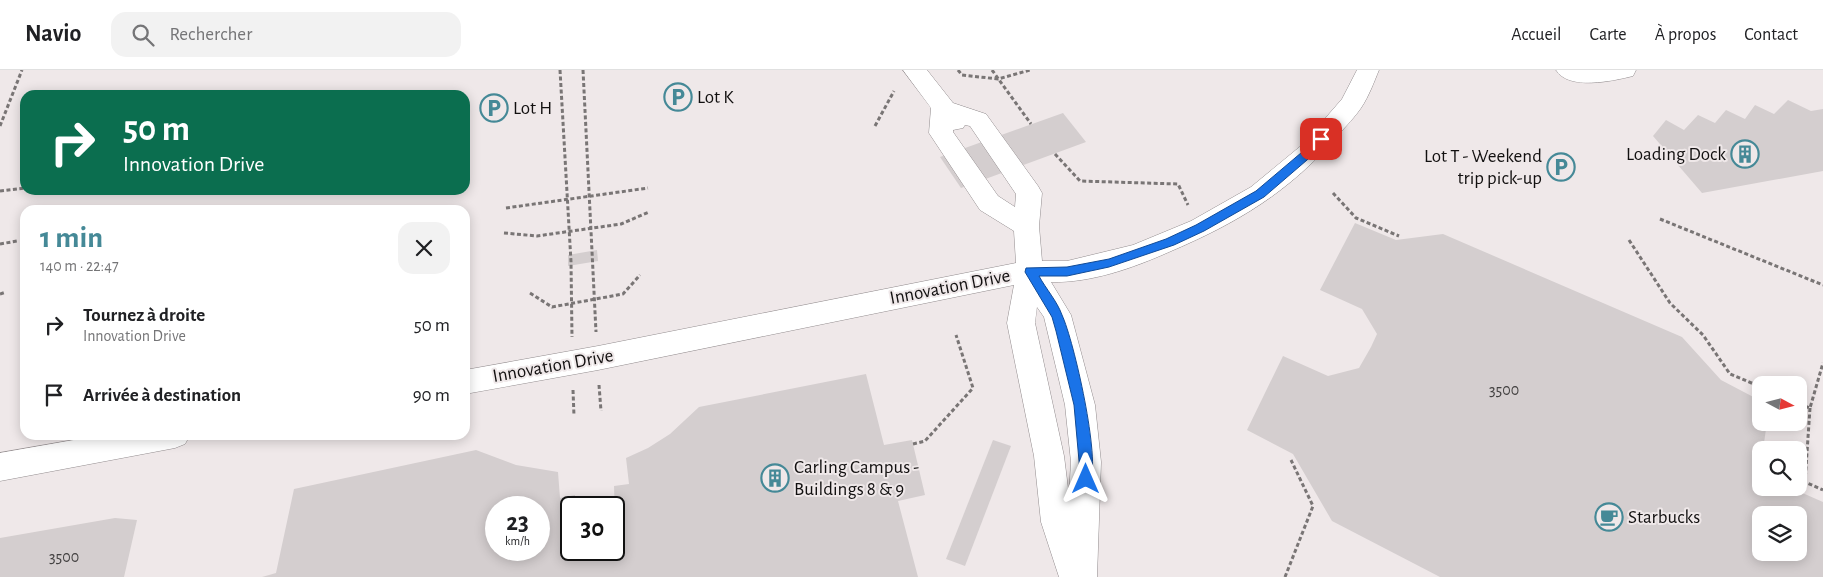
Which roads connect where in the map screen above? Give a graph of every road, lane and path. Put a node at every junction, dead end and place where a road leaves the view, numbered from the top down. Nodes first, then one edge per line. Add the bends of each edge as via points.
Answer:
1 (22, 70) edge
2 (560, 70) edge
3 (583, 70) edge
4 (914, 70) edge
5 (958, 70) edge
6 (992, 70) edge
7 (1030, 70) edge
8 (1368, 70) edge
9 (1567, 70) edge
10 (1624, 70) edge
11 (998, 80) junction
12 (894, 91) dead end
13 (943, 108) junction
14 (1032, 124) dead end
15 (0, 126) edge
16 (875, 126) dead end
17 (1054, 154) dead end
18 (648, 188) dead end
19 (20, 189) edge
20 (0, 192) edge
21 (1333, 193) dead end
22 (590, 196) junction
23 (567, 200) junction
24 (506, 208) dead end
25 (650, 212) dead end
26 (1660, 219) dead end
27 (1026, 226) junction
28 (591, 228) junction
29 (1200, 228) junction
30 (570, 231) junction
31 (504, 233) dead end
32 (1399, 236) dead end
33 (1629, 240) dead end
34 (17, 241) dead end
35 (0, 244) edge
36 (593, 258) dead end
37 (571, 262) dead end
38 (1030, 272) junction
39 (640, 275) dead end
40 (1823, 285) edge
41 (6, 292) dead end
42 (530, 293) dead end
43 (0, 294) edge
44 (956, 335) dead end
45 (1823, 363) edge
46 (470, 381) edge
47 (1752, 384) edge
48 (1810, 408) joint
49 (148, 440) edge
50 (913, 444) dead end
51 (1292, 460) dead end
52 (0, 467) edge
53 (1823, 490) edge
54 (1074, 577) edge
55 (1081, 577) edge
56 (1285, 577) edge

1 - 15 path
2 - 23 path
3 - 22 path
4 - 13 street
5 - 11 path via 962,75
6 - 11 path
7 - 11 path
8 - 29 street, Innovation Drive via 1352,103 1311,151 1260,194
9 - 10 street via 1582,76
11 - 14 path
12 - 16 path
13 - 27 street via 942,133 989,203
13 - 27 street via 978,120 1029,193
17 - 29 path via 1080,181 1178,184
18 - 22 path
19 - 20 path
21 - 32 path via 1356,218
22 - 23 path
22 - 28 path
23 - 24 path
23 - 30 path
25 - 28 path via 621,224
26 - 40 path
27 - 38 street
28 - 30 path
28 - 36 path
29 - 38 street, Innovation Drive via 1109,263 1067,272
30 - 31 path via 537,236
30 - 37 path
33 - 47 path via 1670,303 1703,335 1730,374
34 - 35 path
38 - 46 street, Innovation Drive
38 - 54 street via 1021,323 1049,456 1057,522
38 - 55 street via 1057,316 1080,405 1086,462
39 - 42 path via 623,294 571,304 552,307
41 - 43 path
44 - 50 path via 973,388 925,441
45 - 48 path
48 - 53 path via 1806,482
49 - 52 street
51 - 56 path via 1313,506

